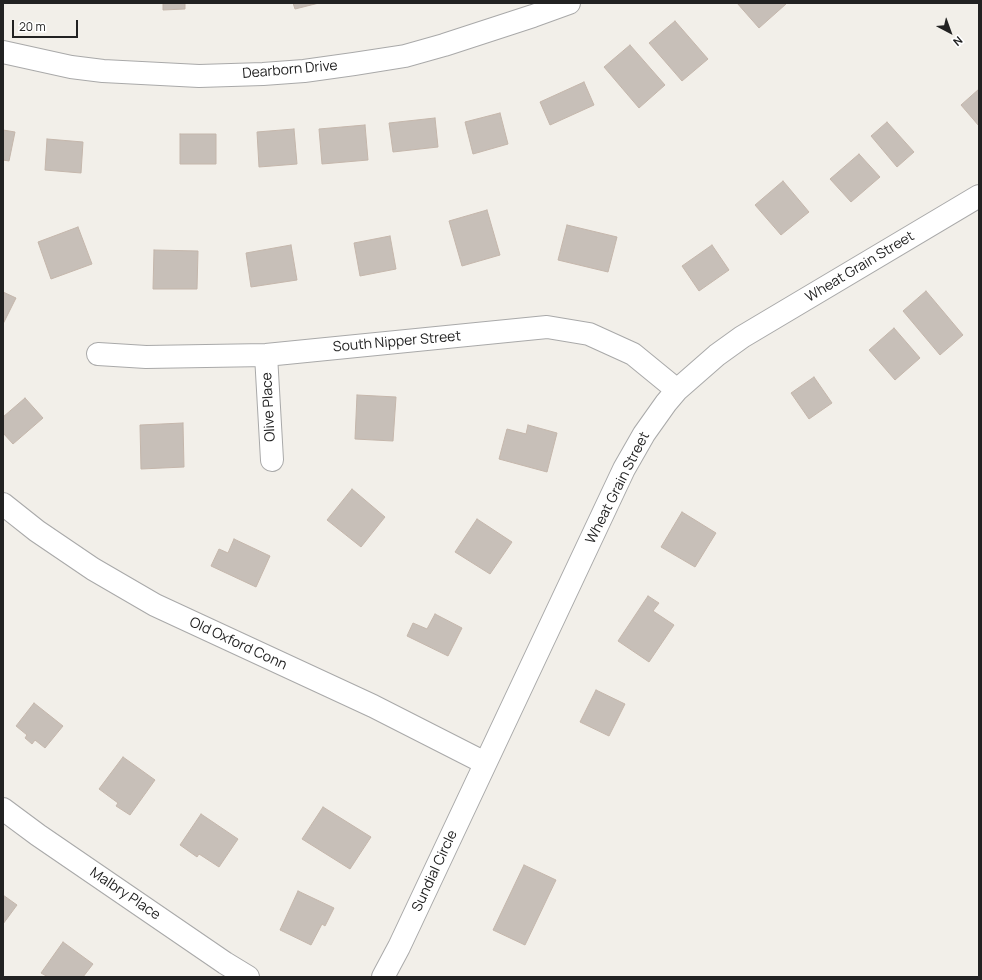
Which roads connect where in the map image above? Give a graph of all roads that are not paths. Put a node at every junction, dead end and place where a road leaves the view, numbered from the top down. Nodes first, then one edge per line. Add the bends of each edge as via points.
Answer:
1 (567, 3) edge
2 (3, 52) edge
3 (979, 196) edge
4 (98, 354) dead end
5 (266, 355) junction
6 (677, 390) junction
7 (272, 460) dead end
8 (3, 504) edge
9 (485, 763) junction
10 (3, 809) edge
11 (248, 977) edge
12 (383, 977) edge

1 - 2 street, Dearborn Drive via 534,16 404,56 263,74 199,76 103,71 64,66
3 - 6 street, Wheat Grain Street via 742,337
4 - 5 street, South Nipper Street via 146,357
5 - 6 street, South Nipper Street via 547,327 590,334 633,354
5 - 7 street, Olive Place
6 - 9 street, Wheat Grain Street via 644,434 624,469
8 - 9 street, Old Oxford Conn via 93,569 155,605 373,706
9 - 12 street, Sundial Circle
10 - 11 street, Malbry Place via 44,840

